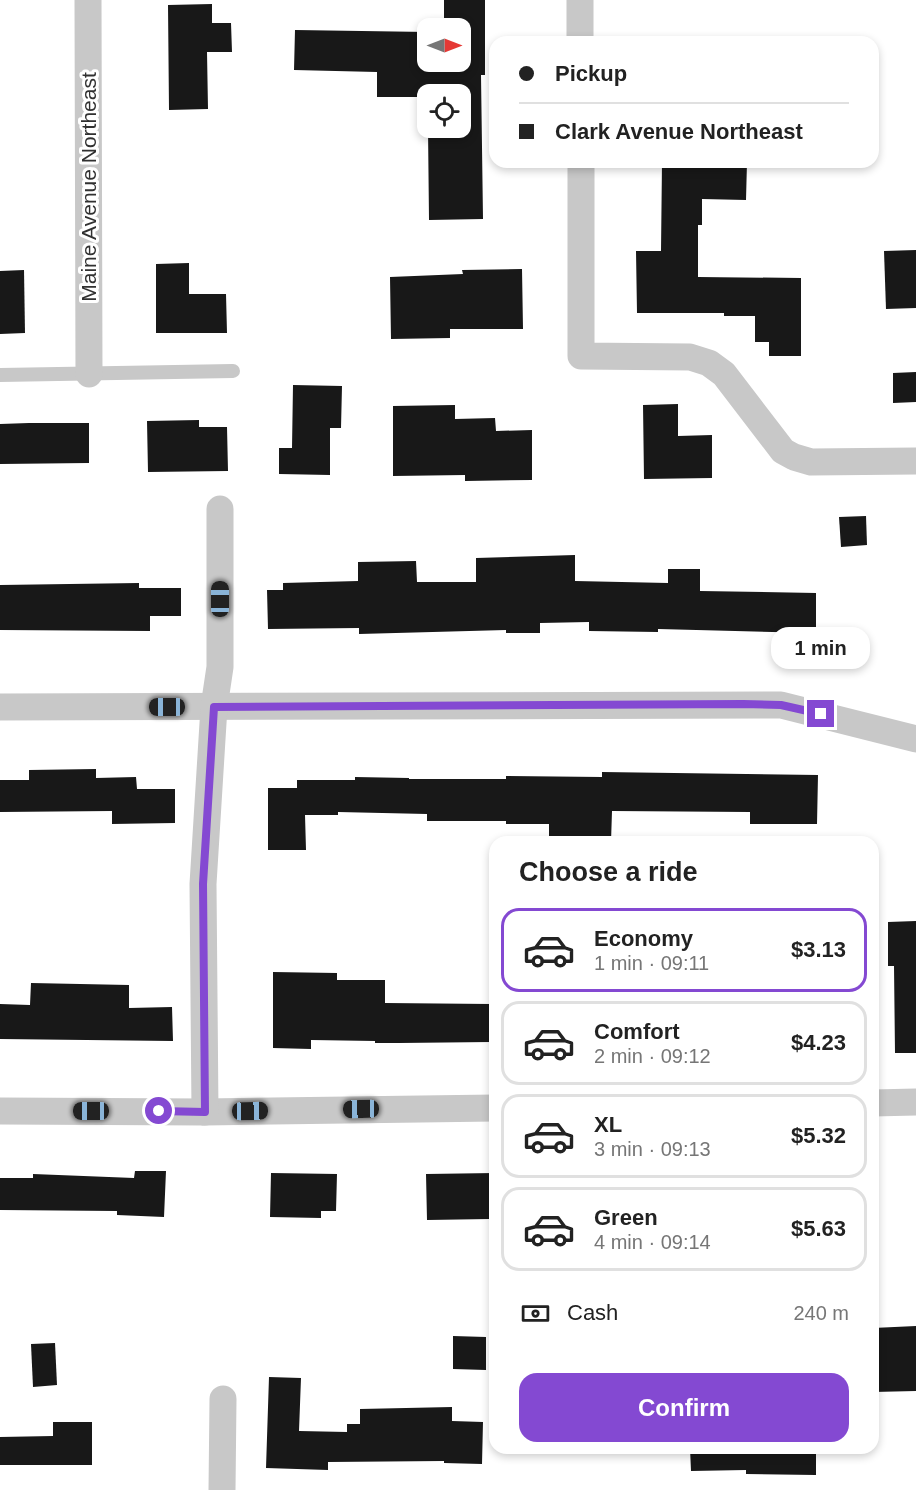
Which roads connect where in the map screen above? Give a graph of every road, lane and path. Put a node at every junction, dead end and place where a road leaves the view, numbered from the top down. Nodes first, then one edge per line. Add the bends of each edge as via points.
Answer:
1 (88, 0) edge
2 (580, 0) edge
3 (580, 36) edge
4 (581, 168) edge
5 (233, 371) dead end
6 (89, 374) junction
7 (0, 375) edge
8 (916, 461) edge
9 (220, 509) dead end
10 (0, 707) edge
11 (214, 707) junction
12 (916, 739) edge
13 (879, 1102) edge
14 (916, 1102) edge
15 (489, 1108) edge
16 (0, 1111) edge
17 (205, 1112) junction
18 (223, 1399) dead end
19 (222, 1490) edge

1 - 6 street, Maine Avenue Northeast
2 - 3 street
4 - 8 street via 581,356 690,357 709,363 724,374 783,451 794,458 811,462
5 - 6 lane
6 - 7 lane
9 - 11 street via 220,667
10 - 11 street
11 - 12 street via 781,705
11 - 17 street via 203,884
13 - 14 street
15 - 17 street
16 - 17 street
18 - 19 street

